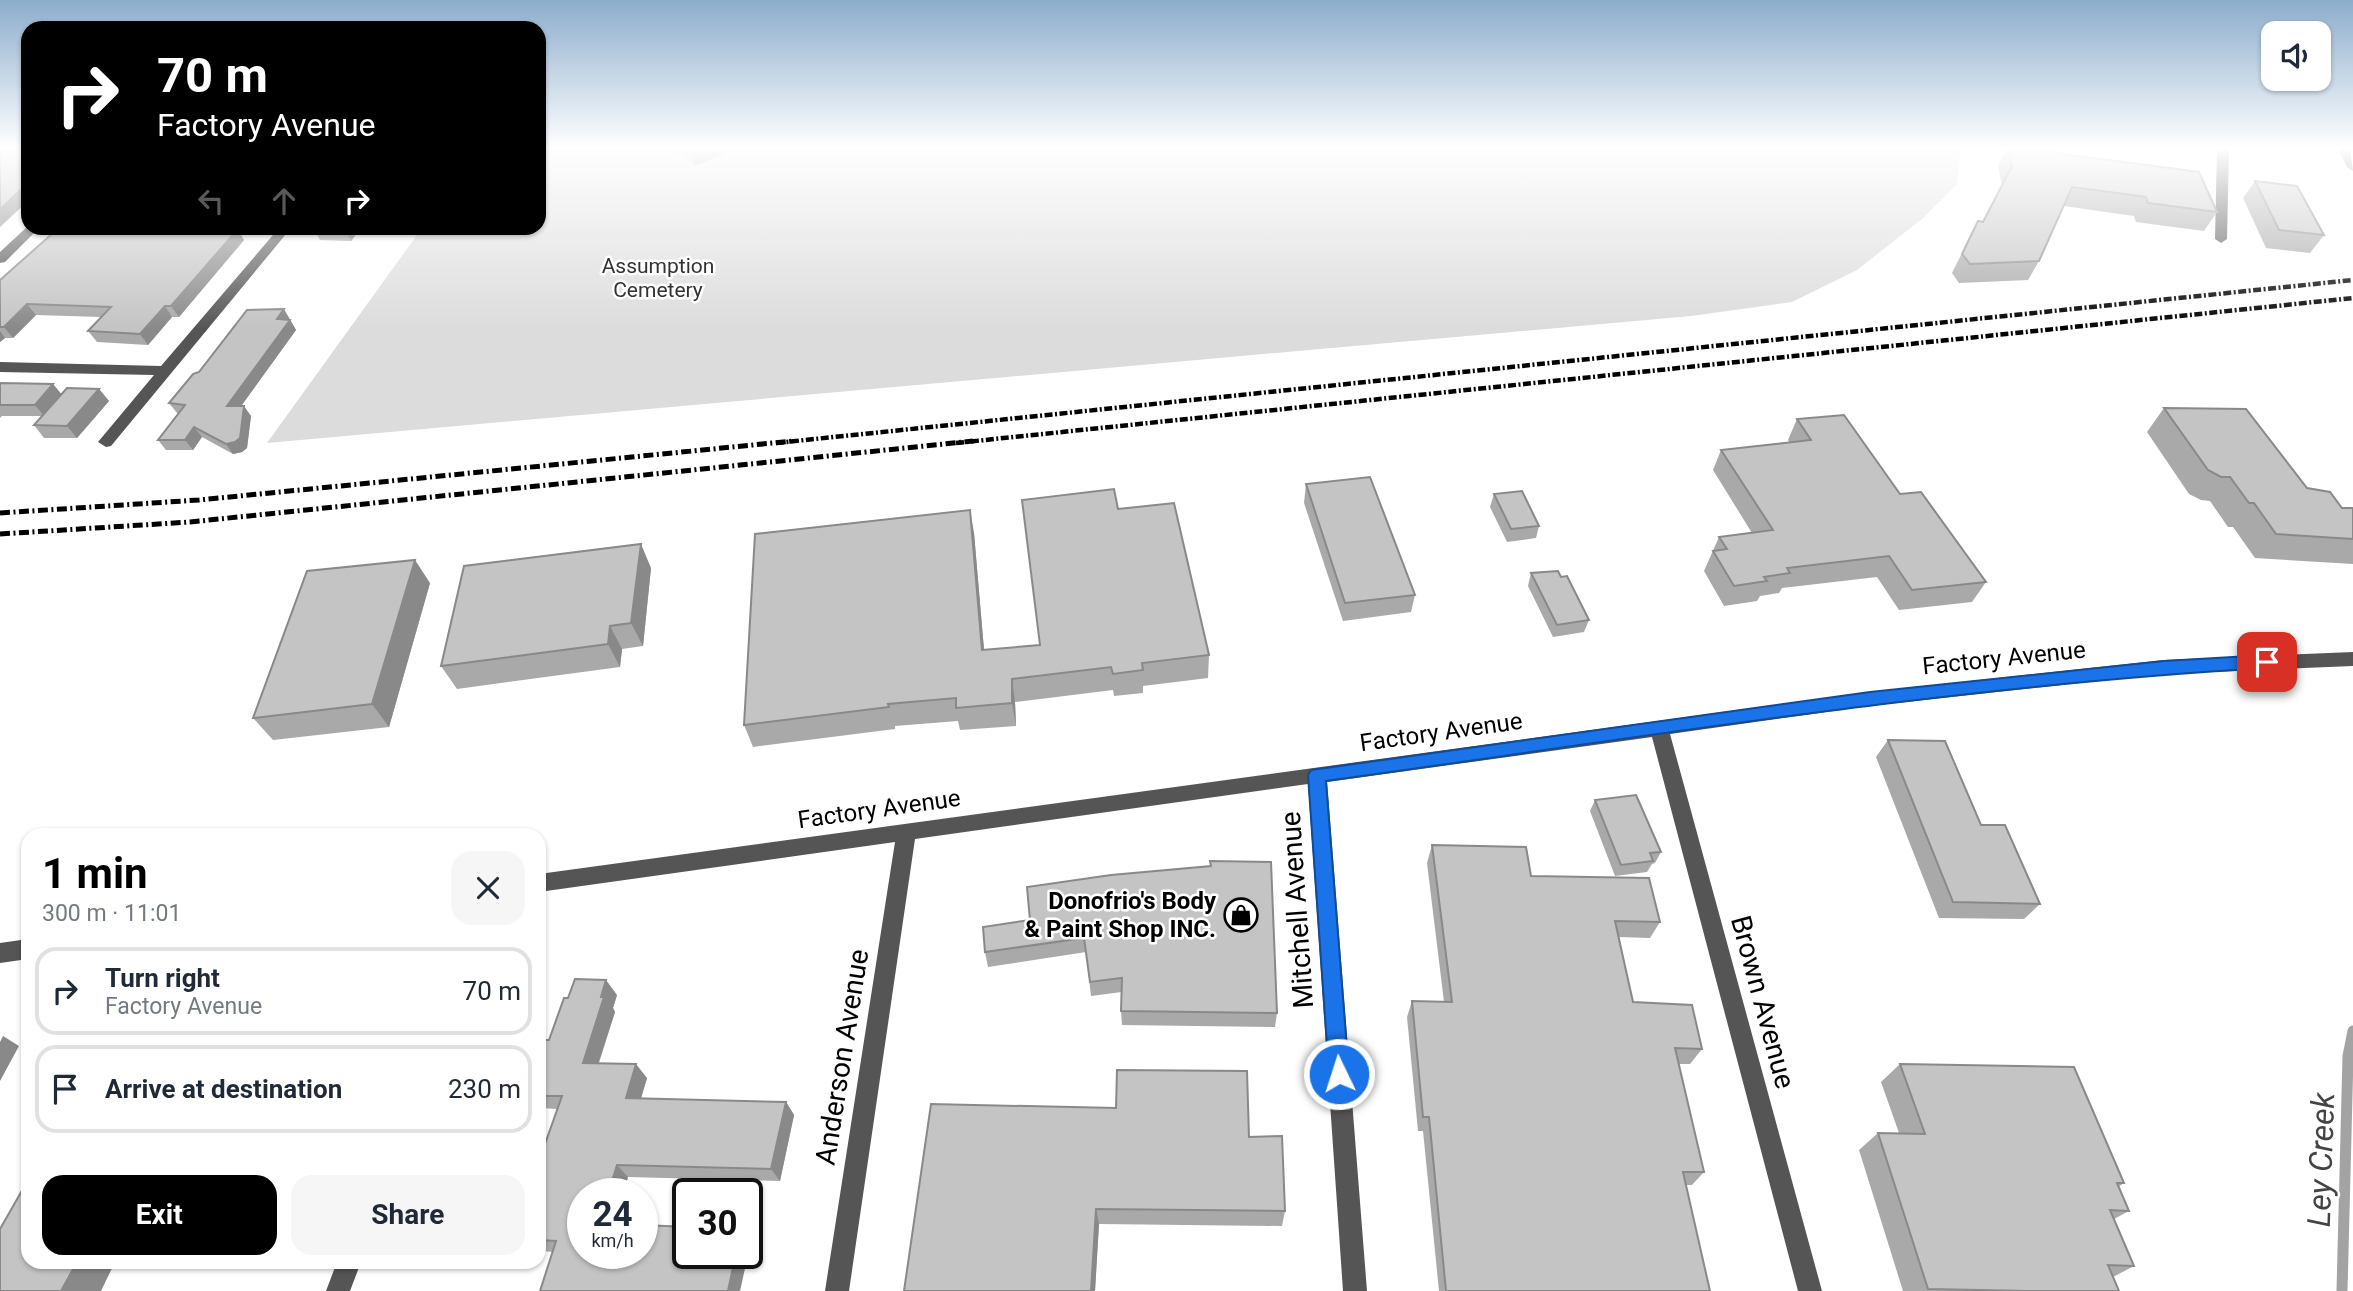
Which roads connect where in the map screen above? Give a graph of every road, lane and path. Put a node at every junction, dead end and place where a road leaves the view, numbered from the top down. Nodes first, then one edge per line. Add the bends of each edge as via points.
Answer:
1 (2222, 208) edge
2 (26, 235) edge
3 (279, 235) edge
4 (2221, 239) dead end
5 (0, 259) edge
6 (0, 368) edge
7 (165, 371) junction
8 (106, 442) dead end
9 (2353, 659) edge
10 (1659, 729) junction
11 (1317, 775) junction
12 (906, 832) junction
13 (546, 882) edge
14 (21, 951) edge
15 (0, 953) edge
16 (346, 1269) edge
17 (338, 1291) edge
18 (837, 1291) edge
19 (1355, 1291) edge
20 (1810, 1291) edge

1 - 4 street
2 - 5 street
3 - 7 street
6 - 7 street
7 - 8 street
9 - 10 street, Factory Avenue via 2164,667 1870,699
10 - 11 street, Factory Avenue
10 - 20 street, Brown Avenue
11 - 12 street, Factory Avenue
11 - 19 street, Mitchell Avenue
12 - 13 street, Factory Avenue
12 - 18 street, Anderson Avenue
14 - 15 street
16 - 17 street

